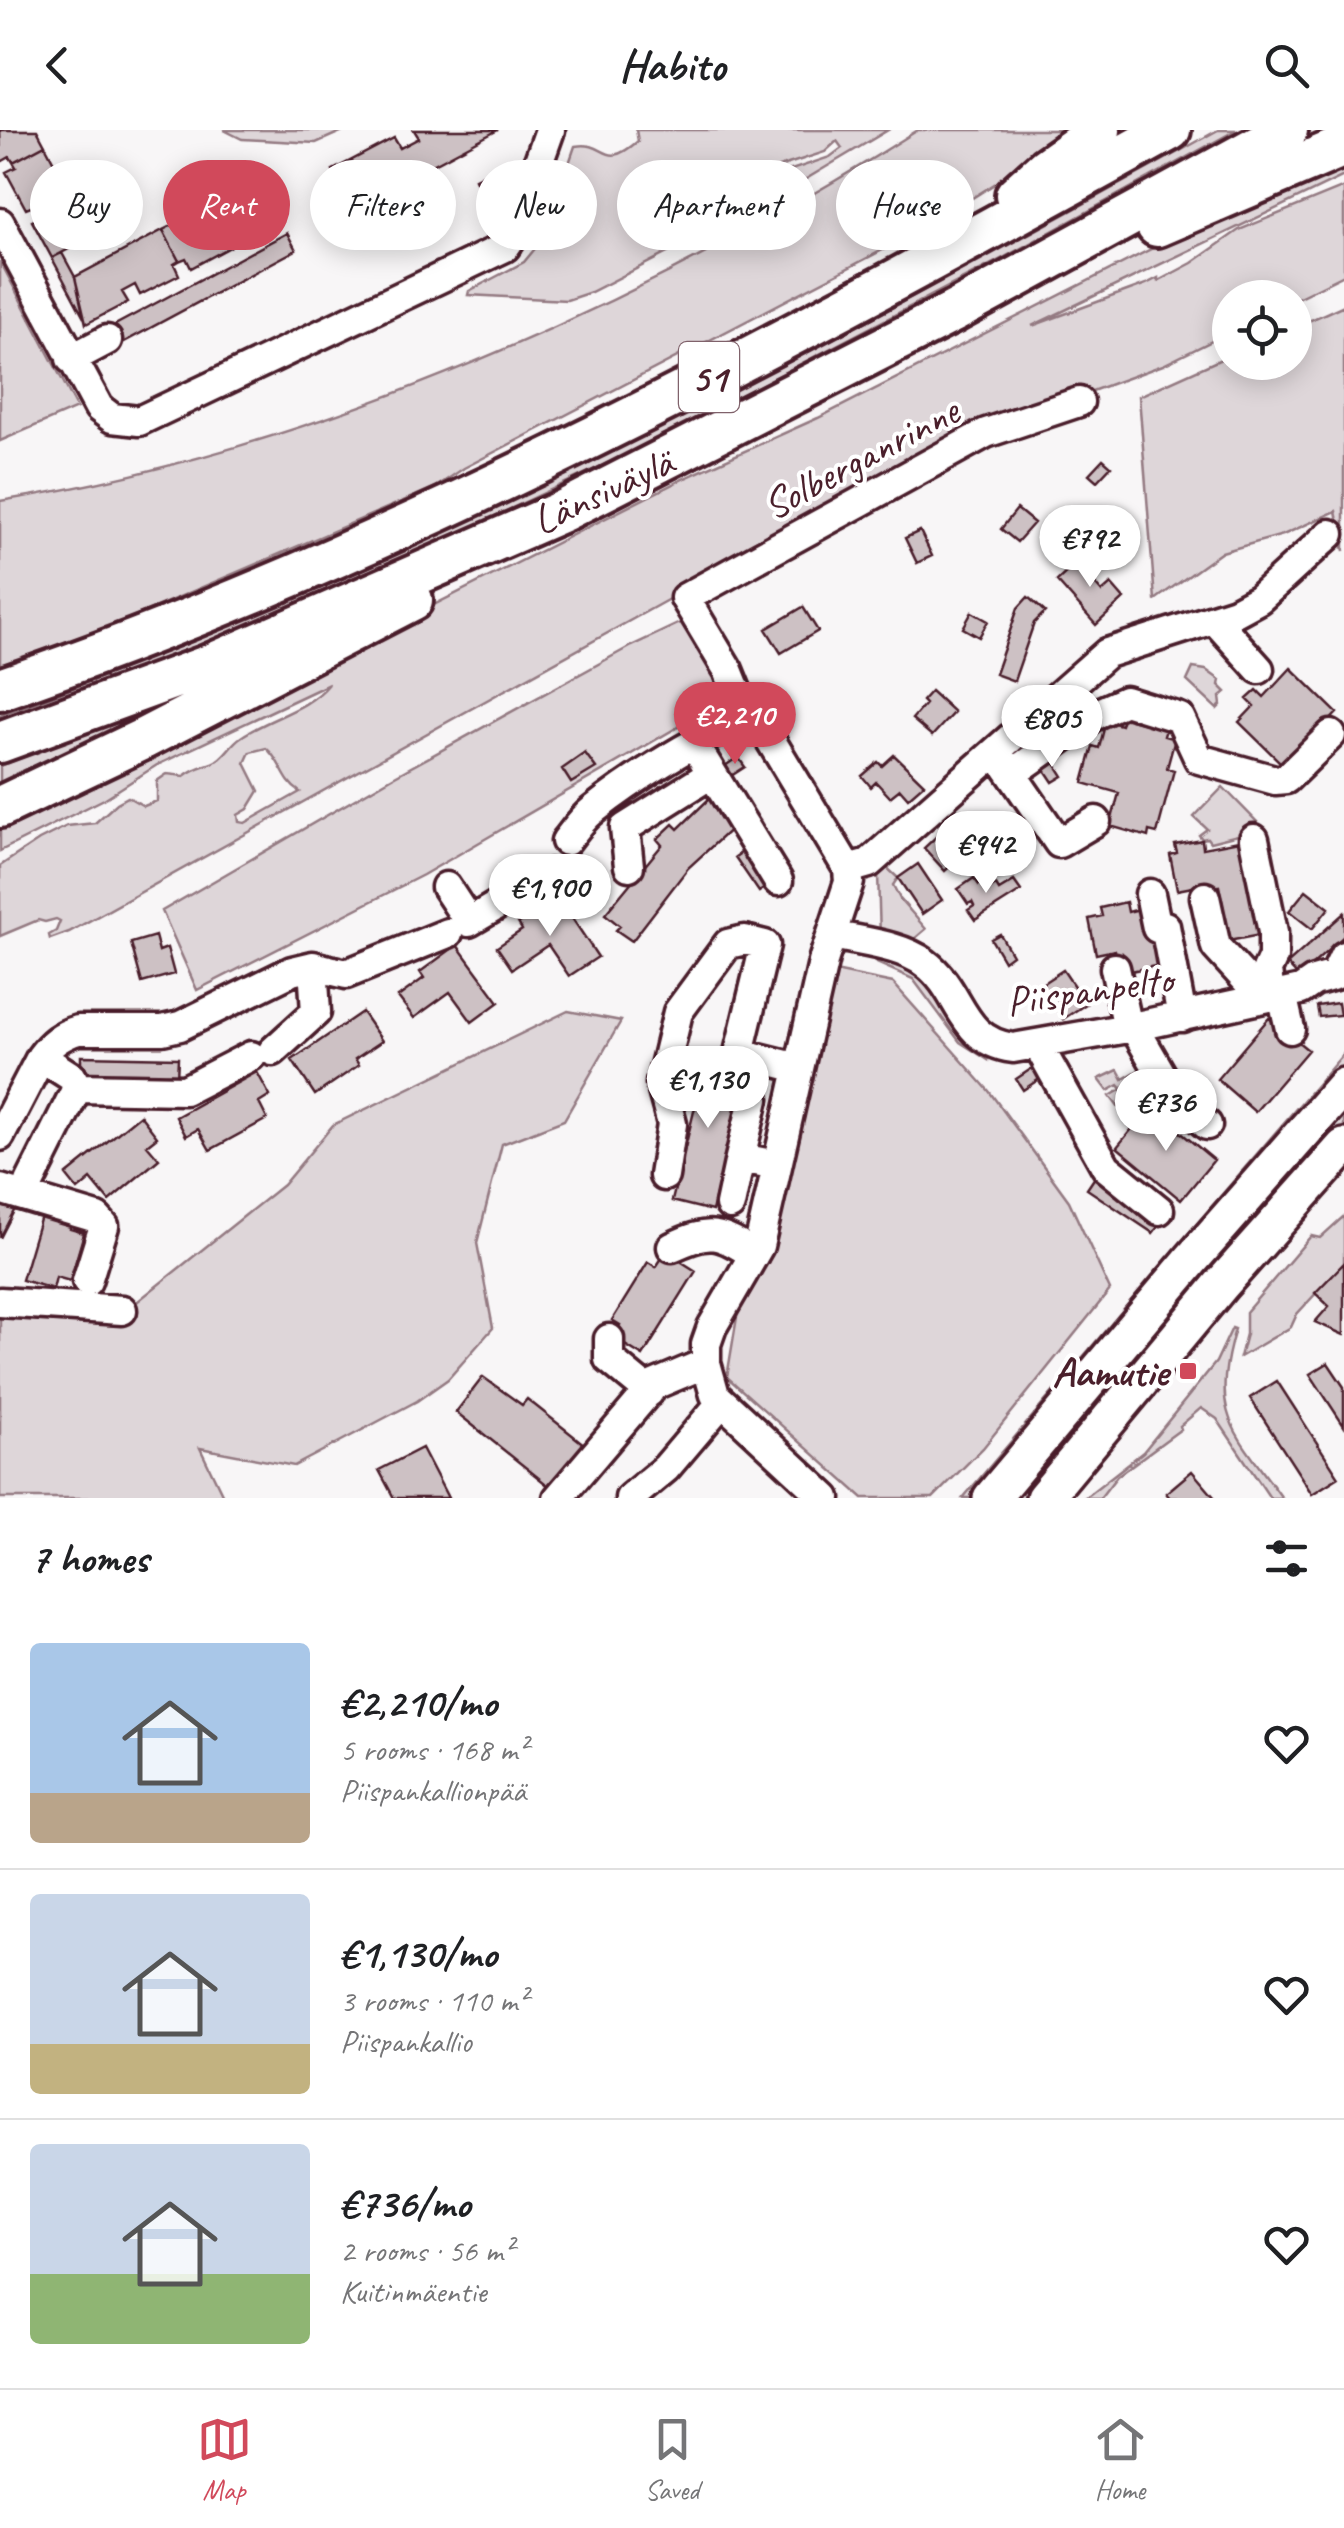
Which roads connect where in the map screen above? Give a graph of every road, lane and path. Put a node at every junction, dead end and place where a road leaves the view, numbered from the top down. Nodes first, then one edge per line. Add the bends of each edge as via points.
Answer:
1 (550, 130) edge
2 (1100, 130) edge
3 (1170, 130) edge
4 (1286, 130) edge
5 (1344, 146) edge
6 (0, 223) edge
7 (974, 232) edge
8 (974, 236) edge
9 (948, 250) edge
10 (955, 311) junction
11 (107, 340) dead end
12 (72, 359) junction
13 (1079, 402) dead end
14 (564, 511) junction
15 (1330, 534) dead end
16 (1214, 619) junction
17 (1259, 669) dead end
18 (0, 690) edge
19 (749, 722) junction
20 (1331, 735) dead end
21 (0, 742) edge
22 (694, 744) junction
23 (1004, 762) junction
24 (711, 774) junction
25 (0, 807) edge
26 (1096, 822) dead end
27 (1254, 838) dead end
28 (566, 841) dead end
29 (629, 866) dead end
30 (848, 869) junction
31 (550, 874) dead end
32 (778, 881) dead end
33 (446, 888) dead end
34 (1150, 894) dead end
35 (1205, 897) dead end
36 (448, 933) dead end
37 (833, 936) junction
38 (313, 966) junction
39 (1339, 966) edge
40 (1116, 968) dead end
41 (1276, 996) junction
42 (1182, 1017) junction
43 (1131, 1027) junction
44 (1290, 1030) dead end
45 (1038, 1045) junction
46 (41, 1057) junction
47 (799, 1068) junction
48 (1344, 1086) edge
49 (78, 1088) junction
50 (754, 1099) dead end
51 (1207, 1125) dead end
52 (0, 1136) edge
53 (1344, 1147) edge
54 (740, 1158) junction
55 (777, 1165) junction
56 (664, 1176) dead end
57 (30, 1182) dead end
58 (0, 1189) edge
59 (730, 1206) dead end
60 (1160, 1210) dead end
61 (672, 1247) dead end
62 (754, 1255) junction
63 (87, 1280) dead end
64 (0, 1302) edge
65 (122, 1310) dead end
66 (608, 1340) dead end
67 (706, 1362) junction
68 (649, 1392) junction
69 (722, 1402) junction
70 (558, 1498) edge
71 (630, 1498) edge
72 (826, 1498) edge
73 (992, 1498) edge
74 (1044, 1498) edge

1 - 12 street via 512,237 494,254 139,421 106,414
2 - 7 highway, 51
3 - 8 highway, Länsiväylä / 51
4 - 10 highway, Länsiväylä / 51
5 - 10 highway
6 - 12 street
9 - 18 highway, Länsiväylä / 51 via 454,504
10 - 14 highway, Länsiväylä / 51
11 - 12 street
13 - 19 street, Solberganrinne via 986,433 685,598 728,670
14 - 21 highway, Länsiväylä / 51 via 207,666
14 - 25 highway via 377,620
15 - 16 street via 1259,600
16 - 17 street
16 - 23 street via 1108,653
19 - 22 street
19 - 30 street via 765,732
20 - 23 street via 1294,775 1275,780 1199,759 1180,718 1124,701
22 - 24 street
22 - 28 street via 589,813
23 - 26 street via 1059,843
23 - 30 street via 870,864
24 - 29 street via 625,828
24 - 32 street
27 - 41 street via 1273,932 1268,970
30 - 37 street
31 - 33 street via 469,922
34 - 42 street via 1156,928 1165,926
35 - 41 street via 1216,947 1250,984
36 - 38 street via 346,974
37 - 45 street, Piispanpelto via 926,964 980,1036 996,1046
37 - 47 street
38 - 46 street via 180,1026 78,1030
38 - 49 street via 316,1012 262,1054 184,1090
39 - 41 street, Piispanpelto
40 - 43 street
41 - 42 street, Piispanpelto
41 - 44 street
42 - 43 street, Piispanpelto
43 - 45 street, Piispanpelto
43 - 51 street via 1176,1098
45 - 60 street via 1106,1167
46 - 49 street via 72,1076
46 - 52 street
47 - 55 street
47 - 56 street via 738,1053 765,945 728,944 678,1012 661,1083 672,1124
48 - 73 main road
49 - 57 street
50 - 54 street
53 - 74 main road
54 - 55 street
54 - 59 street
55 - 62 street
58 - 63 street via 97,1218 104,1226
61 - 62 street via 699,1234 720,1235
62 - 67 street via 712,1327
64 - 65 street
66 - 68 street via 609,1359
67 - 68 street
67 - 69 street
68 - 70 street via 616,1410
69 - 71 street via 666,1468
69 - 72 street

